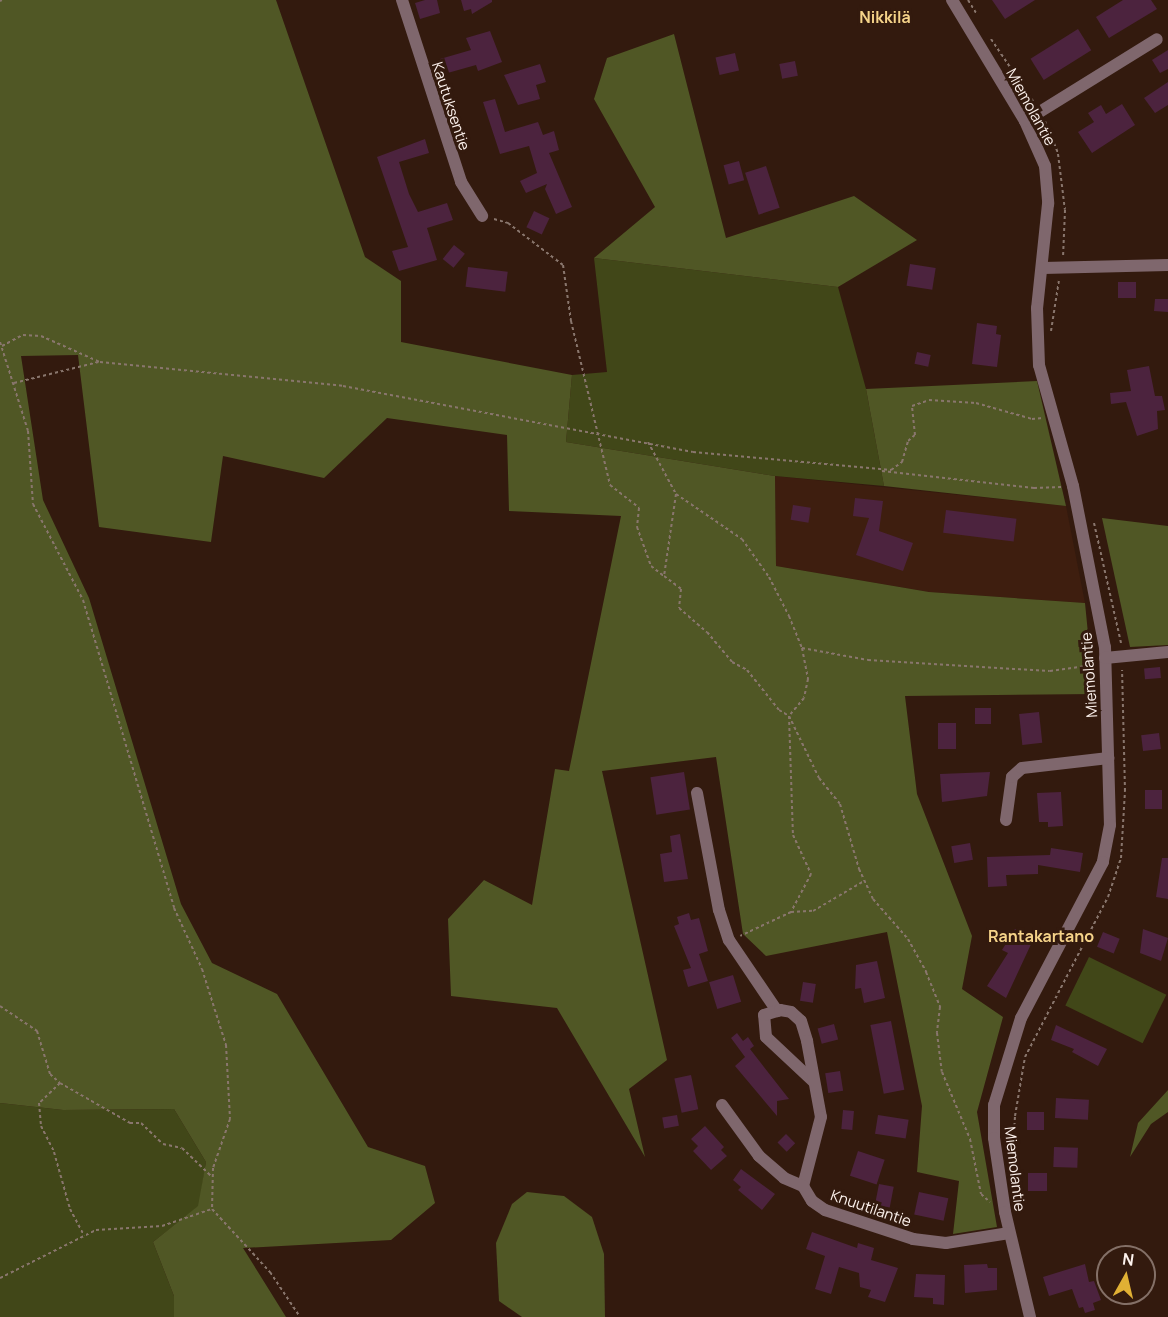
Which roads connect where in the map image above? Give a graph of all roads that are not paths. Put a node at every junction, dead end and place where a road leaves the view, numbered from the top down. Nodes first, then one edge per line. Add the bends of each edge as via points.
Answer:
1 (402, 0) edge
2 (952, 0) edge
3 (1157, 39) dead end
4 (1025, 121) junction
5 (482, 216) road end
6 (1168, 265) edge
7 (1043, 268) junction
8 (1168, 652) edge
9 (1105, 661) junction
10 (1108, 758) junction
11 (697, 793) dead end
12 (1006, 820) dead end
13 (777, 1011) junction
14 (814, 1082) junction
15 (722, 1105) dead end
16 (803, 1186) junction
17 (1009, 1233) junction
18 (1030, 1317) edge

1 - 5 street, Kautuksentie via 461,182
2 - 4 street, Miemolantie
3 - 4 street
4 - 7 street, Miemolantie via 1037,142 1048,186
6 - 7 street
7 - 9 street, Miemolantie via 1036,332 1039,365 1073,486
8 - 9 street
9 - 10 street, Miemolantie
10 - 12 street via 1022,768 1012,777
10 - 17 street, Miemolantie via 1110,825 1102,862 1021,1017 994,1105 994,1138
11 - 13 street via 729,940
13 - 14 street via 791,1012 801,1021
13 - 14 street via 765,1016 766,1037
14 - 16 street via 821,1117
15 - 16 street via 759,1156 784,1178
16 - 17 street, Knuutilantie via 812,1201 825,1210 913,1239 946,1243
17 - 18 street, Miemolantie

